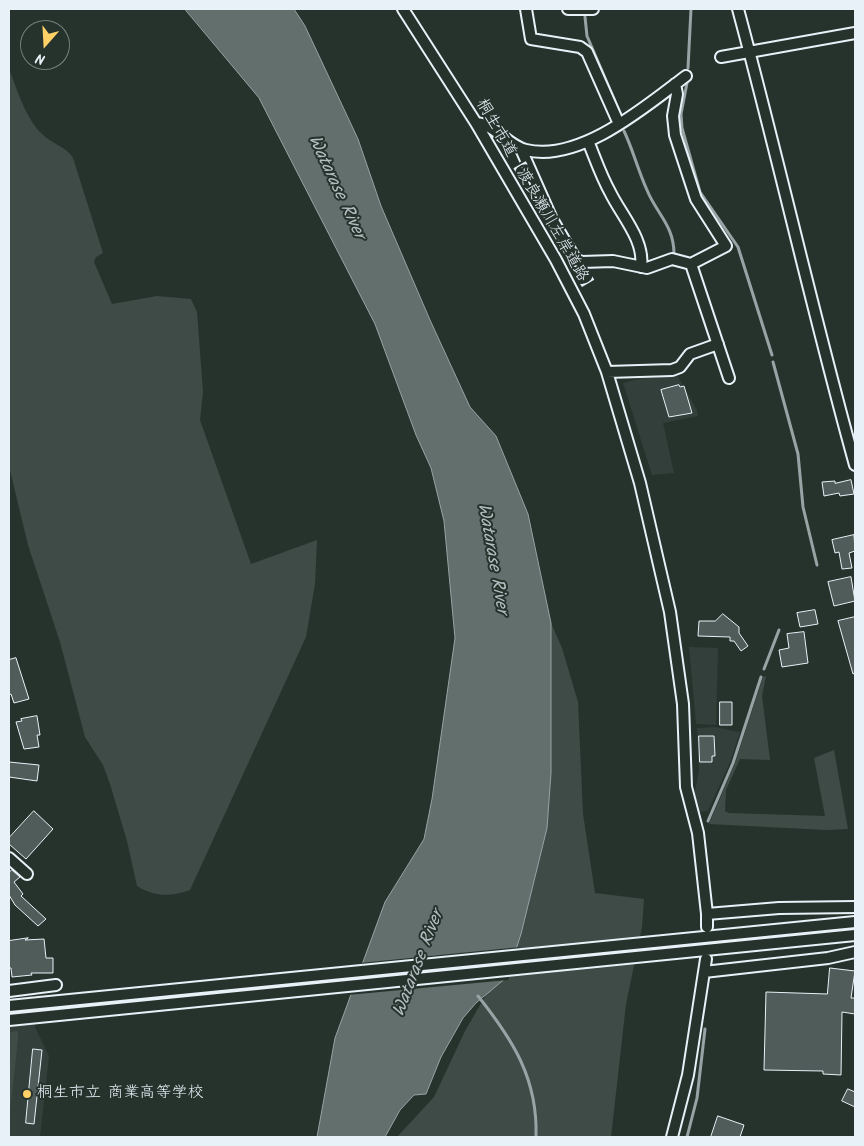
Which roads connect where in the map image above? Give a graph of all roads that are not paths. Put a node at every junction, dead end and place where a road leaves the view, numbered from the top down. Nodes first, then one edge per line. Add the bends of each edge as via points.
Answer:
1 (403, 9) edge
2 (526, 9) edge
3 (568, 9) edge
4 (593, 9) edge
5 (738, 9) edge
6 (855, 33) edge
7 (750, 52) junction
8 (721, 57) dead end
9 (686, 76) dead end
10 (675, 84) junction
11 (476, 123) junction
12 (619, 124) junction
13 (588, 141) junction
14 (522, 149) junction
15 (691, 264) junction
16 (641, 267) junction
17 (718, 344) junction
18 (607, 372) junction
19 (729, 378) dead end
20 (855, 465) edge
21 (9, 858) edge
22 (27, 874) dead end
23 (855, 907) edge
24 (707, 914) junction
25 (855, 922) edge
26 (707, 927) dead end
27 (855, 934) edge
28 (855, 952) edge
29 (706, 959) dead end
30 (704, 972) junction
31 (56, 985) dead end
32 (9, 991) edge
33 (9, 1006) edge
34 (9, 1020) edge
35 (672, 1137) edge

1 - 11 street, 桐生市道【渡良瀬川左岸道路】
2 - 12 street via 531,39 580,46 587,52
3 - 4 street
5 - 7 street
6 - 7 street
7 - 8 street
7 - 20 street via 820,339
9 - 10 street
10 - 12 street
10 - 15 street via 675,136 696,199 726,246
11 - 14 street via 487,126
11 - 18 street, 桐生市道【渡良瀬川左岸道路】 via 556,260 584,314
12 - 13 street
13 - 14 street via 553,151
13 - 16 street via 607,186 635,237 642,257
14 - 16 street via 552,219 573,257 582,262 613,261
15 - 16 street via 672,259 654,267
15 - 17 street
17 - 18 street via 690,354 680,367 672,370
17 - 19 street
18 - 24 street, 桐生市道【渡良瀬川左岸道路】 via 640,483 670,612 681,687 686,788 698,833
21 - 22 street
23 - 24 street via 780,908
24 - 26 street, 桐生市道【渡良瀬川左岸道路】
25 - 33 street
27 - 34 street
28 - 30 street
29 - 30 street
30 - 35 street via 688,1075
31 - 32 street

